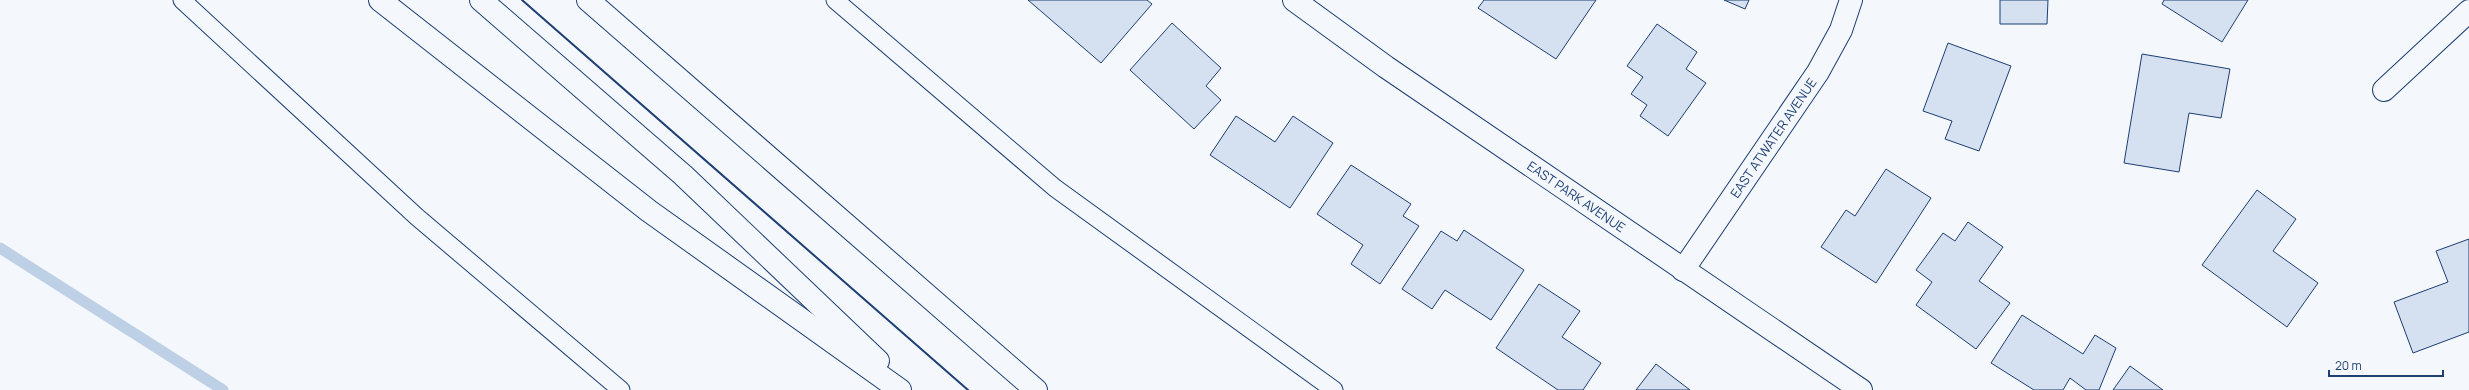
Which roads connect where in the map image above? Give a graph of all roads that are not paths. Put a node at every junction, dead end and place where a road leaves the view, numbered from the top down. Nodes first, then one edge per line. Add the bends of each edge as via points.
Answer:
1 (182, 0) edge
2 (380, 0) edge
3 (481, 0) edge
4 (588, 0) edge
5 (835, 0) edge
6 (1294, 0) edge
7 (1851, 0) edge
8 (2469, 11) edge
9 (2384, 90) dead end
10 (1683, 270) junction
11 (621, 390) edge
12 (900, 390) edge
13 (910, 390) edge
14 (1036, 390) edge
15 (1334, 390) edge
16 (1861, 390) edge

1 - 11 lane via 417,217
2 - 12 main road via 649,211
3 - 13 main road via 683,175
4 - 14 main road
5 - 15 lane via 1055,188
6 - 10 main road, EAST PARK AVENUE via 1386,67
7 - 10 main road, EAST ATWATER AVENUE via 1841,30 1818,72
8 - 9 main road
10 - 16 main road, EAST PARK AVENUE

